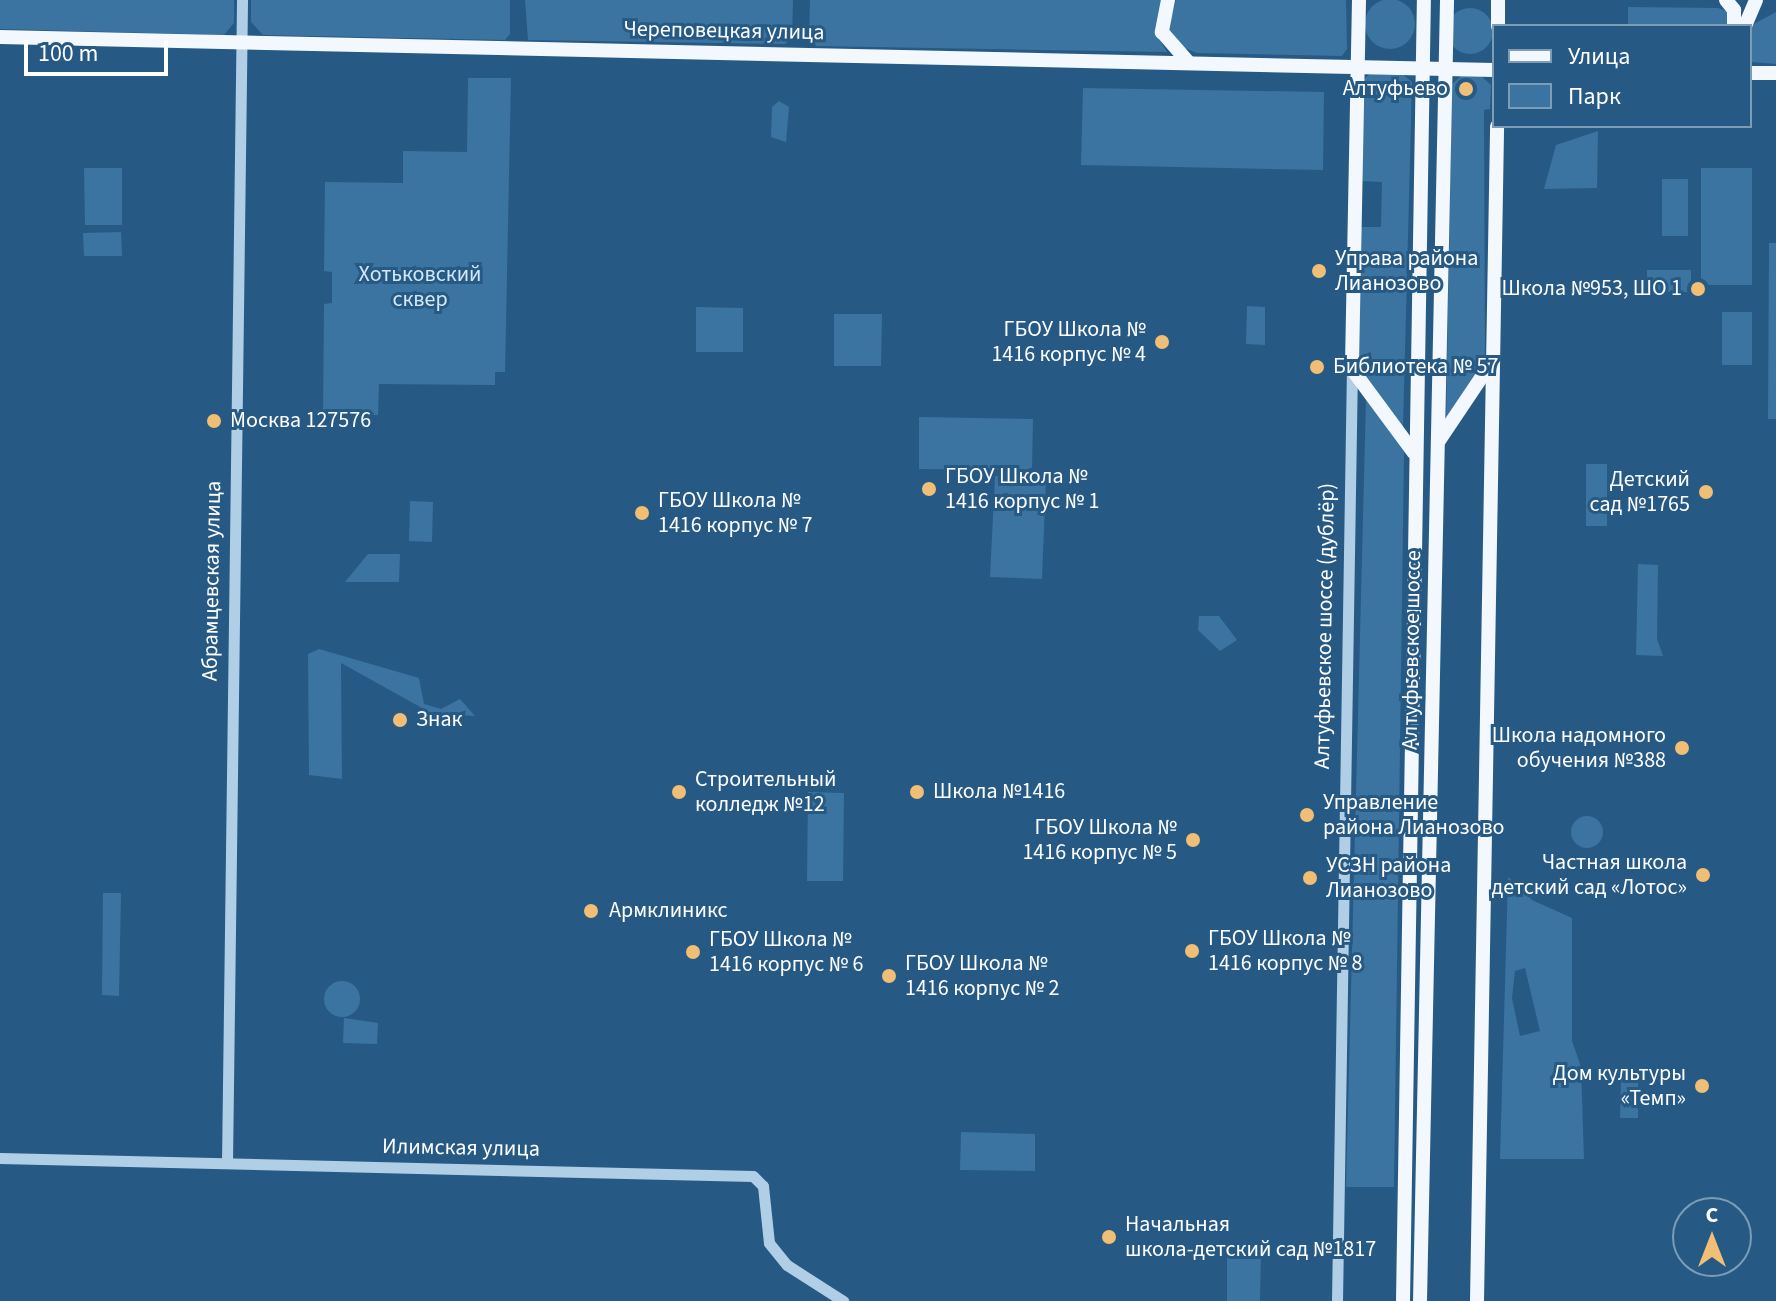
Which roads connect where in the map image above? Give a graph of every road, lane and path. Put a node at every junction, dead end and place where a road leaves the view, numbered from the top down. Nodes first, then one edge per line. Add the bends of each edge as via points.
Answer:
1 (242, 0) edge
2 (1168, 0) edge
3 (1359, 0) edge
4 (1424, 0) edge
5 (1447, 0) edge
6 (1498, 0) edge
7 (1726, 0) edge
8 (1756, 0) edge
9 (1498, 24) edge
10 (1734, 24) edge
11 (1746, 24) edge
12 (0, 37) edge
13 (241, 42) junction
14 (1188, 62) junction
15 (1358, 67) junction
16 (1422, 68) junction
17 (1446, 68) junction
18 (1492, 70) edge
19 (1753, 71) edge
20 (1776, 73) edge
21 (1497, 128) edge
22 (1492, 362) junction
23 (1352, 369) junction
24 (1438, 443) junction
25 (1414, 453) junction
26 (0, 1158) edge
27 (227, 1163) junction
28 (843, 1301) edge
29 (1337, 1301) edge
30 (1403, 1301) edge
31 (1420, 1301) edge
32 (1477, 1301) edge

1 - 13 street, Абрамцевская улица
2 - 14 main road via 1162,32
3 - 15 main road, Алтуфьевское шоссе (дублёр)
4 - 16 main road, Алтуфьевское шоссе
5 - 17 main road, Алтуфьевское шоссе
6 - 9 main road
7 - 10 main road via 1734,10
8 - 11 main road
12 - 13 main road, Череповецкая улица
13 - 14 main road, Череповецкая улица
13 - 27 street, Абрамцевская улица
14 - 15 main road, Череповецкая улица
15 - 16 main road, Череповецкая улица
15 - 23 main road, Алтуфьевское шоссе (дублёр)
16 - 17 main road, Череповецкая улица
16 - 25 main road, Алтуфьевское шоссе
17 - 18 main road, Череповецкая улица
17 - 24 main road, Алтуфьевское шоссе
19 - 20 main road
21 - 22 main road
22 - 24 main road
22 - 32 main road
23 - 25 main road
23 - 29 street, Алтуфьевское шоссе (дублёр)
24 - 31 main road, Алтуфьевское шоссе
25 - 30 main road, Алтуфьевское шоссе
26 - 27 street, Илимская улица
27 - 28 street, Илимская улица via 753,1176 763,1186 766,1236 777,1254

